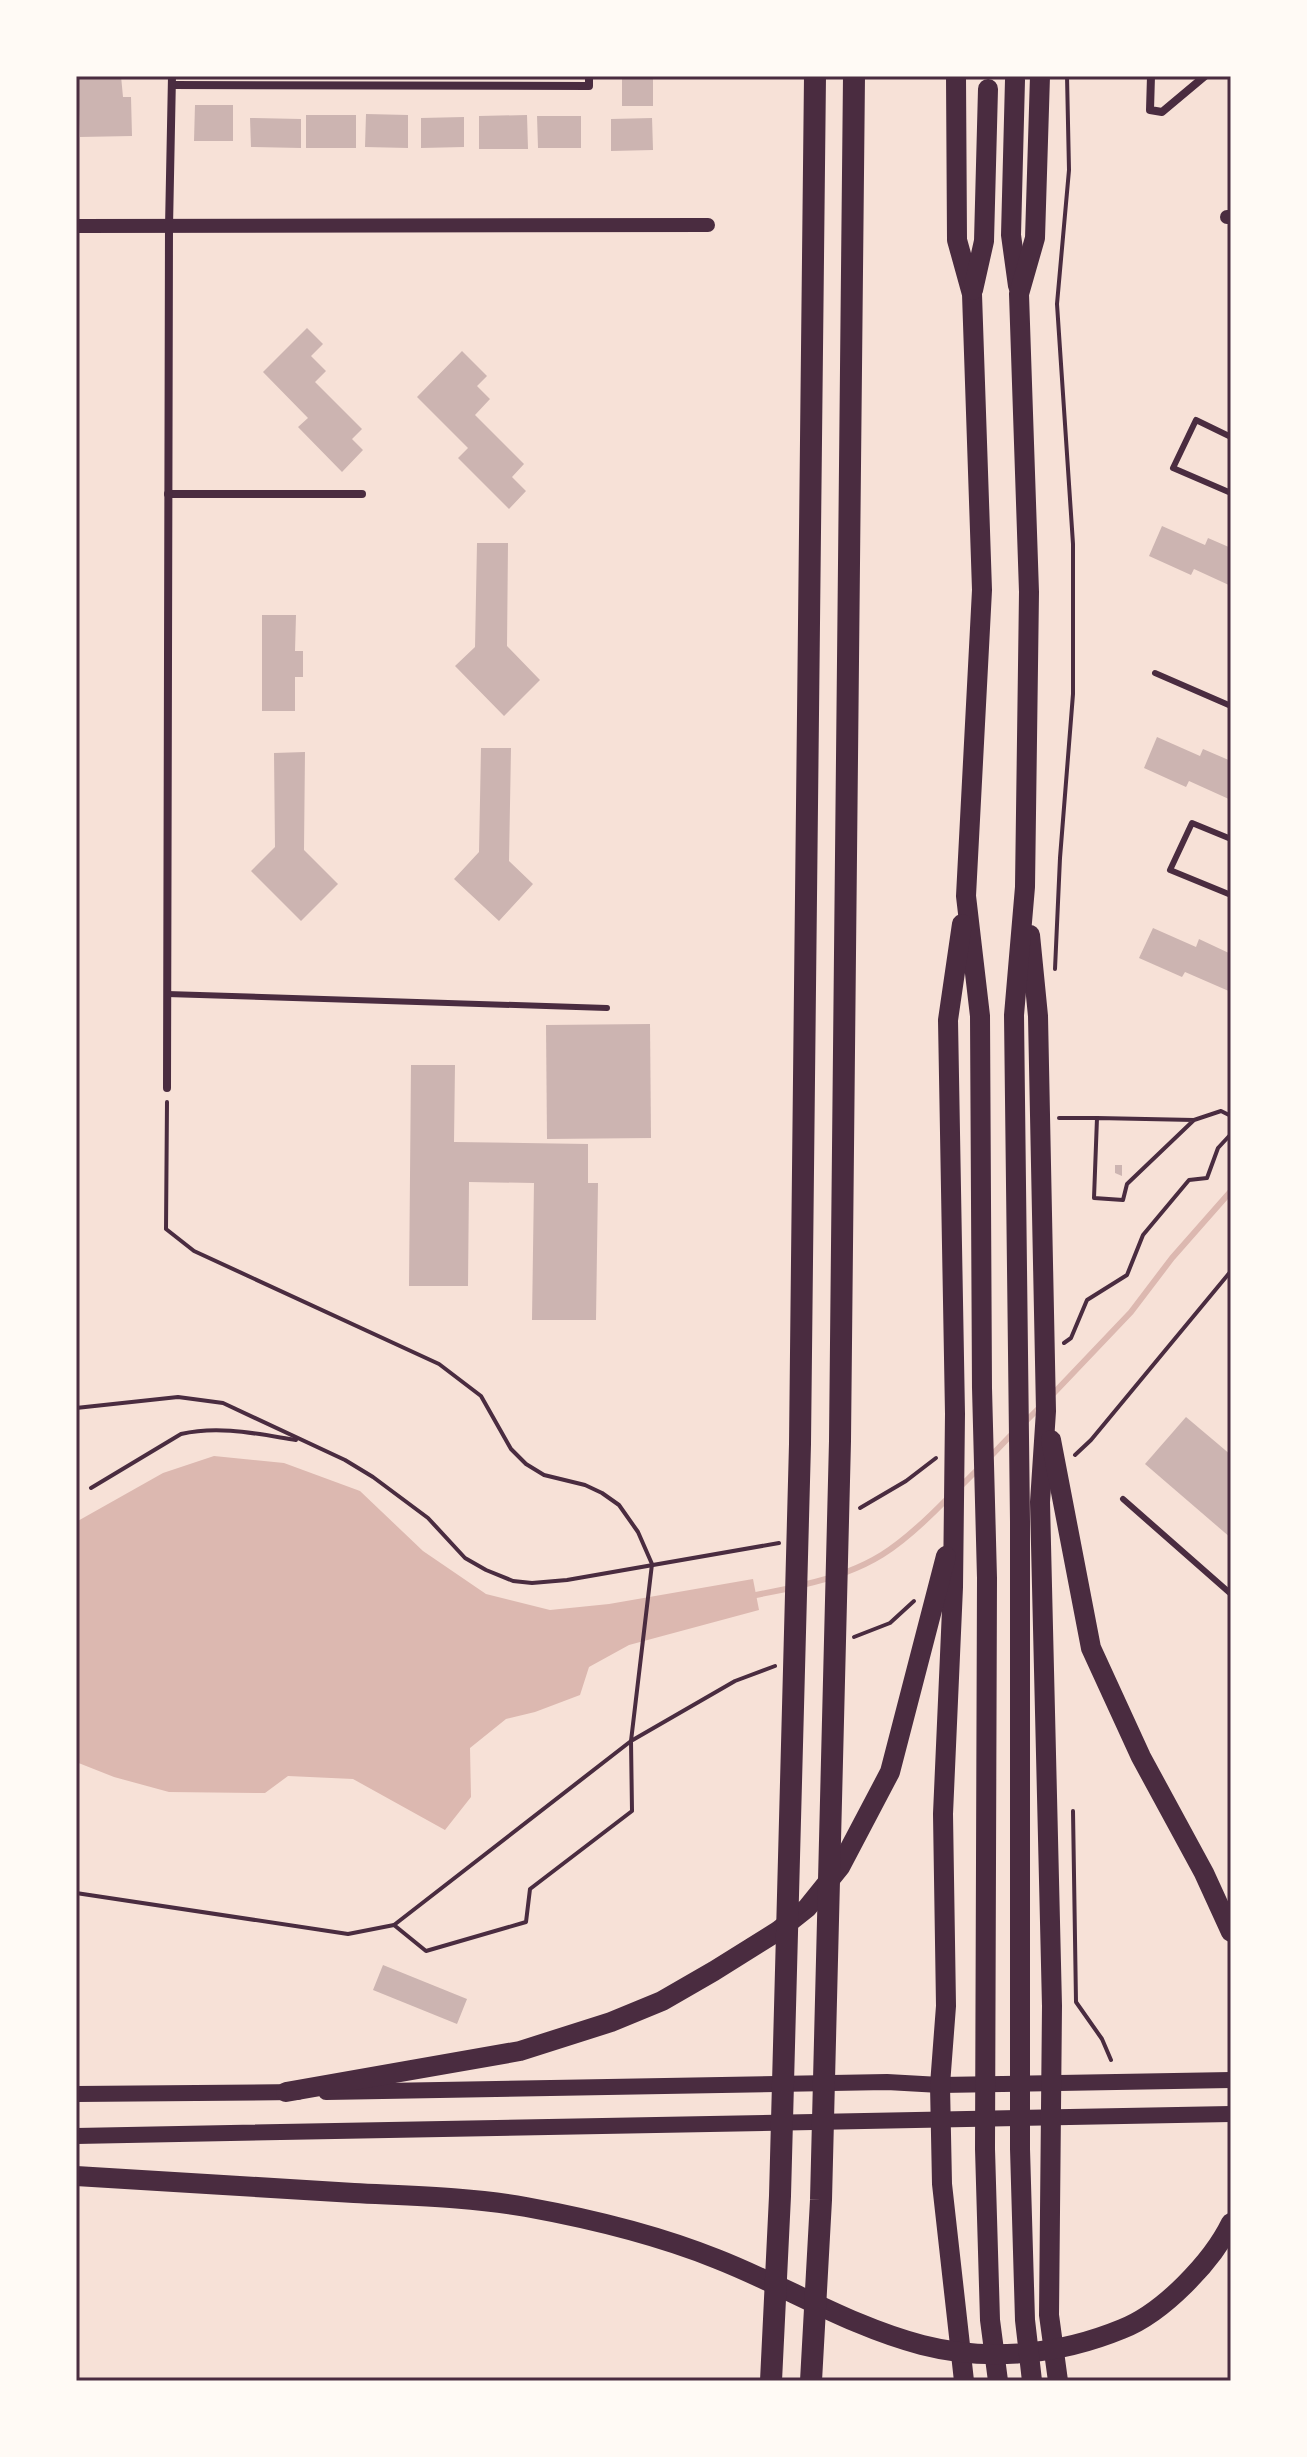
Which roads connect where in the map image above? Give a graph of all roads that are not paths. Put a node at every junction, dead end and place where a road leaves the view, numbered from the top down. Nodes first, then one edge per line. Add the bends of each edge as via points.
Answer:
1 (252, 76) edge
2 (446, 76) edge
3 (589, 76) edge
4 (815, 76) edge
5 (854, 76) edge
6 (956, 76) edge
7 (1040, 76) edge
8 (1151, 76) edge
9 (1205, 76) edge
10 (172, 80) edge
11 (1015, 80) dead end
12 (252, 86) junction
13 (446, 86) junction
14 (988, 89) dead end
15 (708, 225) dead end
16 (76, 226) edge
17 (169, 227) junction
18 (972, 294) junction
19 (1019, 294) junction
20 (1231, 437) edge
21 (1231, 493) edge
22 (168, 494) junction
23 (362, 494) dead end
24 (1155, 673) dead end
25 (1231, 706) edge
26 (1231, 839) edge
27 (1025, 887) junction
28 (1231, 895) edge
29 (966, 896) junction
30 (167, 994) junction
31 (607, 1008) dead end
32 (167, 1088) road end
33 (1046, 1411) junction
34 (1123, 1499) dead end
35 (945, 1590) junction
36 (1231, 1594) edge
37 (1231, 1932) edge
38 (1231, 2080) edge
39 (1051, 2082) junction
40 (940, 2085) junction
41 (286, 2092) junction
42 (76, 2094) edge
43 (1231, 2114) edge
44 (1051, 2117) junction
45 (941, 2119) junction
46 (76, 2136) edge
47 (76, 2176) edge
48 (1231, 2223) edge
49 (771, 2381) edge
50 (811, 2381) edge
51 (964, 2381) edge
52 (998, 2381) edge
53 (1032, 2381) edge
54 (1058, 2381) edge

1 - 12 street
2 - 13 street
3 - 13 street via 589,86
4 - 49 highway via 800,1444
5 - 50 highway via 840,1441 821,2200
6 - 18 highway via 957,240
7 - 19 highway via 1035,238
8 - 9 street via 1150,110 1162,112
10 - 12 street
10 - 17 street
11 - 19 highway via 1011,235
12 - 13 street
14 - 18 highway via 984,241
15 - 17 street
16 - 17 street
17 - 22 street
18 - 29 highway via 982,590
19 - 27 highway via 1029,592
20 - 21 lane via 1196,420 1173,468
22 - 23 street
22 - 30 street
24 - 25 lane
26 - 28 lane via 1192,823 1170,870
27 - 33 highway via 1038,1016
27 - 53 highway via 1014,1015 1020,2149
29 - 35 highway via 948,1020 955,1414
29 - 52 highway via 980,1016 987,1578 985,2149 990,2320
30 - 31 lane
30 - 32 street
33 - 37 highway via 1091,1648
33 - 39 highway via 1040,1502
34 - 36 lane
35 - 40 highway via 946,2006
35 - 41 highway via 890,1772 840,1867 807,1908 778,1931 662,2001 611,2022 520,2051
38 - 39 main road
39 - 40 main road
39 - 44 highway
40 - 41 main road
40 - 45 highway
41 - 42 main road
43 - 44 main road
44 - 45 main road
44 - 54 highway via 1049,2315
45 - 46 main road
45 - 51 highway via 942,2184
47 - 48 highway via 522,2206 628,2228 718,2259 829,2312 921,2345 965,2354 1019,2355 1124,2329 1163,2304 1198,2271

